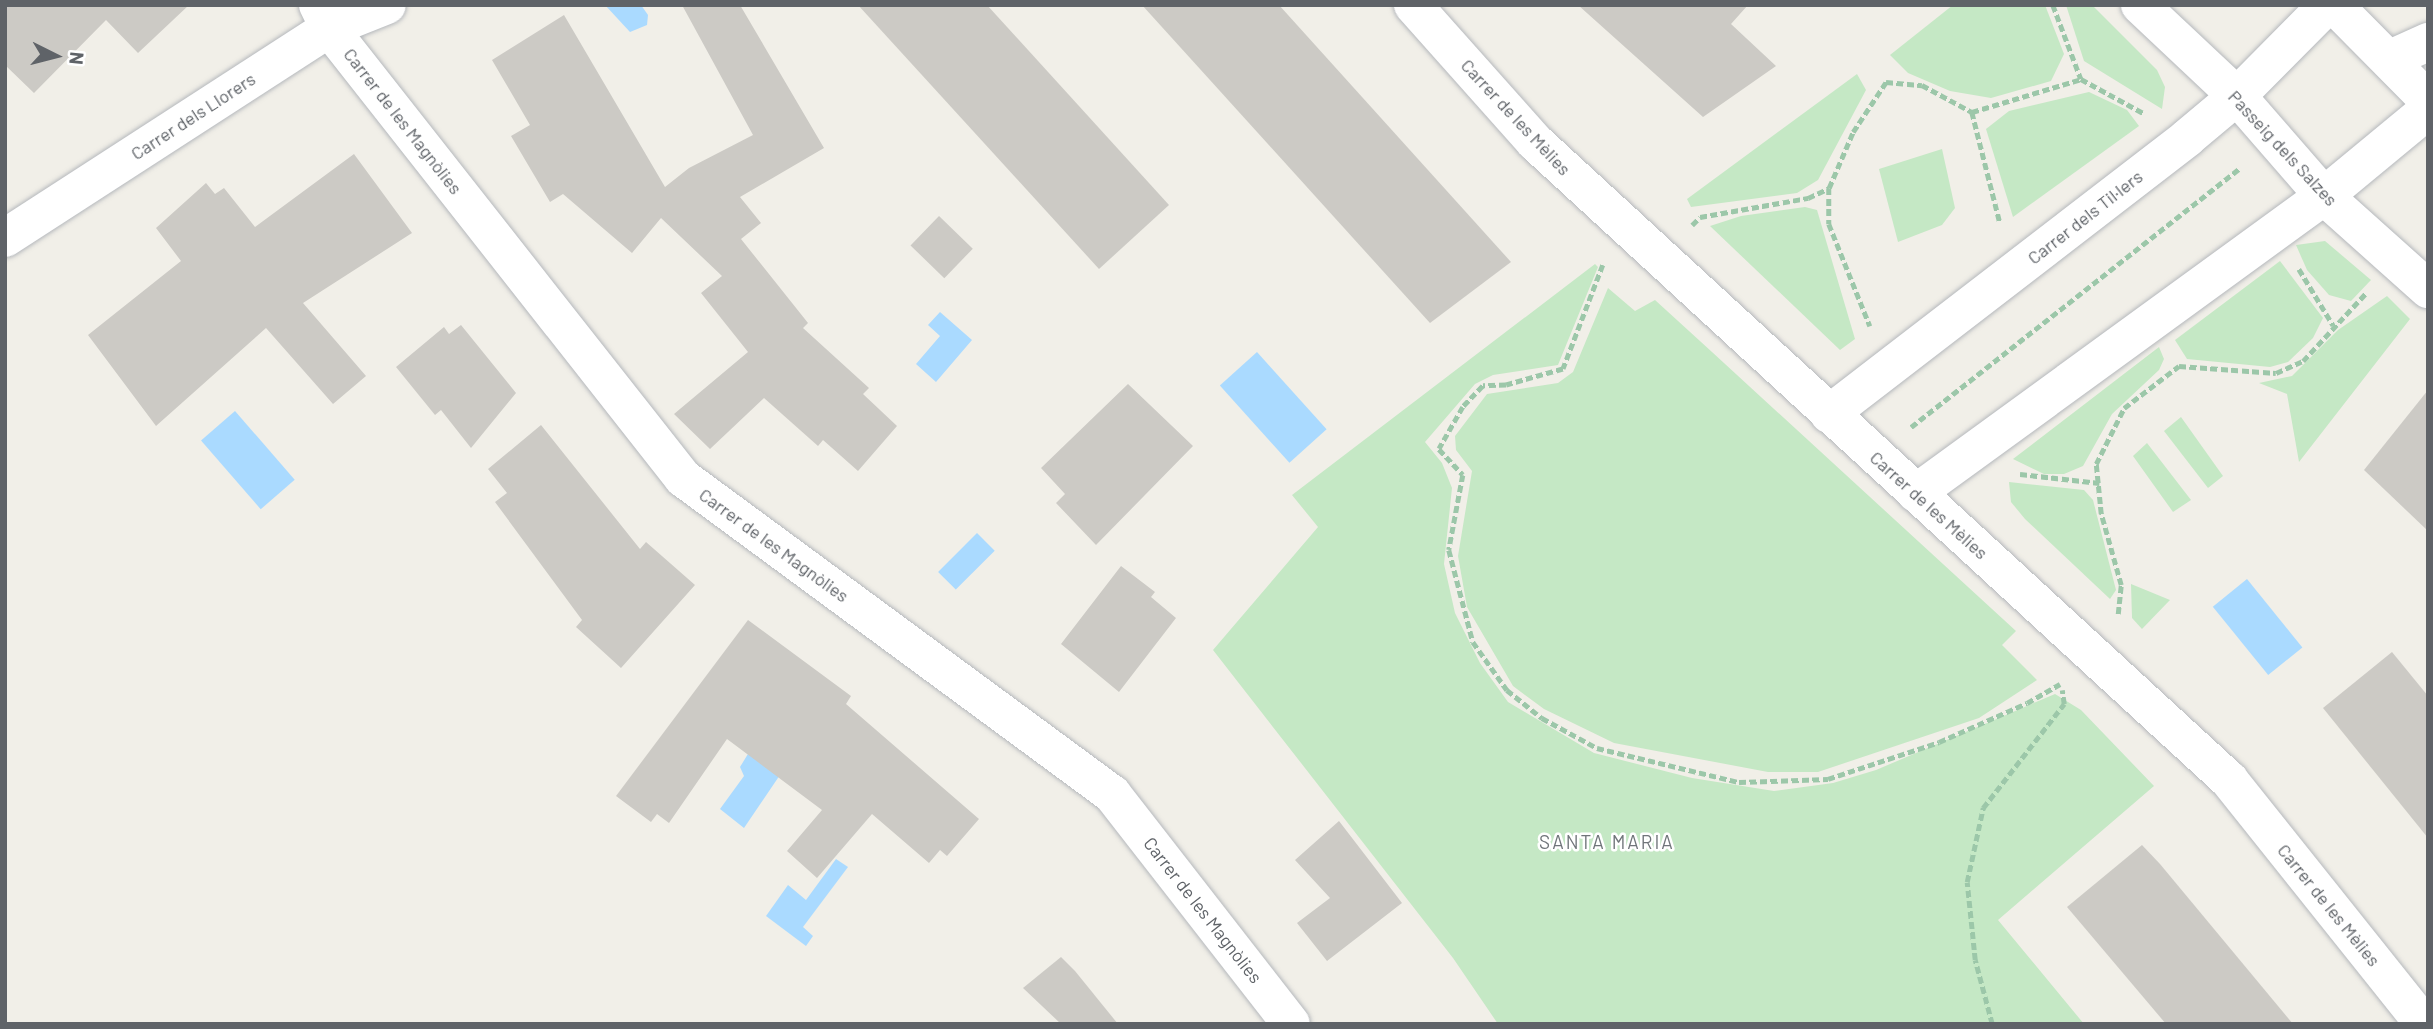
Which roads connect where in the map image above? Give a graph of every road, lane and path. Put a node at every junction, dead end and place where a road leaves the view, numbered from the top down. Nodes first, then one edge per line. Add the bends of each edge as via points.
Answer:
1 (387, 5) edge
2 (1413, 5) edge
3 (2053, 5) edge
4 (2140, 5) edge
5 (2327, 5) edge
6 (2334, 5) edge
7 (324, 17) edge
8 (2428, 42) edge
9 (2389, 60) junction
10 (2081, 79) junction
11 (2237, 96) junction
12 (2428, 100) edge
13 (2428, 110) edge
14 (1972, 112) junction
15 (2148, 116) dead end
16 (2243, 165) dead end
17 (1829, 188) junction
18 (2324, 196) junction
19 (2001, 226) dead end
20 (1687, 229) dead end
21 (5, 238) edge
22 (2292, 257) dead end
23 (1611, 272) dead end
24 (2373, 285) dead end
25 (2428, 289) edge
26 (2333, 325) junction
27 (1874, 337) dead end
28 (1829, 414) junction
29 (1908, 429) dead end
30 (2017, 473) dead end
31 (2099, 483) junction
32 (1916, 493) junction
33 (2117, 622) dead end
34 (1291, 1024) edge
35 (1993, 1024) edge
36 (2424, 1024) edge

1 - 7 street, Carrer dels Llorers
2 - 28 street, Carrer de les Mèlies via 1535,142
3 - 10 path
4 - 11 street, Passeig dels Salzes
5 - 11 street, Carrer dels Til·lers
6 - 9 street
7 - 21 street, Carrer dels Llorers
7 - 34 street, Carrer de les Magnòlies via 683,478 1112,794
8 - 9 street
9 - 12 street
10 - 14 path
10 - 15 path
11 - 18 street, Passeig dels Salzes
11 - 28 street, Carrer dels Til·lers
13 - 18 street
14 - 17 path via 1922,85 1886,82 1853,132
14 - 19 path
16 - 29 path
17 - 20 path via 1808,198 1700,217
17 - 27 path via 1829,225
18 - 25 street, Passeig dels Salzes
18 - 32 street
22 - 26 path
23 - 35 path via 1603,264 1563,369 1506,385 1483,386 1462,407 1439,449 1463,475 1449,550 1473,642 1507,690 1553,724 1597,748 1739,782 1828,779 1938,742 2061,683 2064,704 1983,808 1967,882 1975,960
24 - 26 path
26 - 31 path via 2304,361 2276,373 2179,366 2124,408 2096,464
28 - 32 street, Carrer de les Mèlies
30 - 31 path
31 - 33 path via 2101,514 2121,585
32 - 36 street, Carrer de les Mèlies via 2230,780

